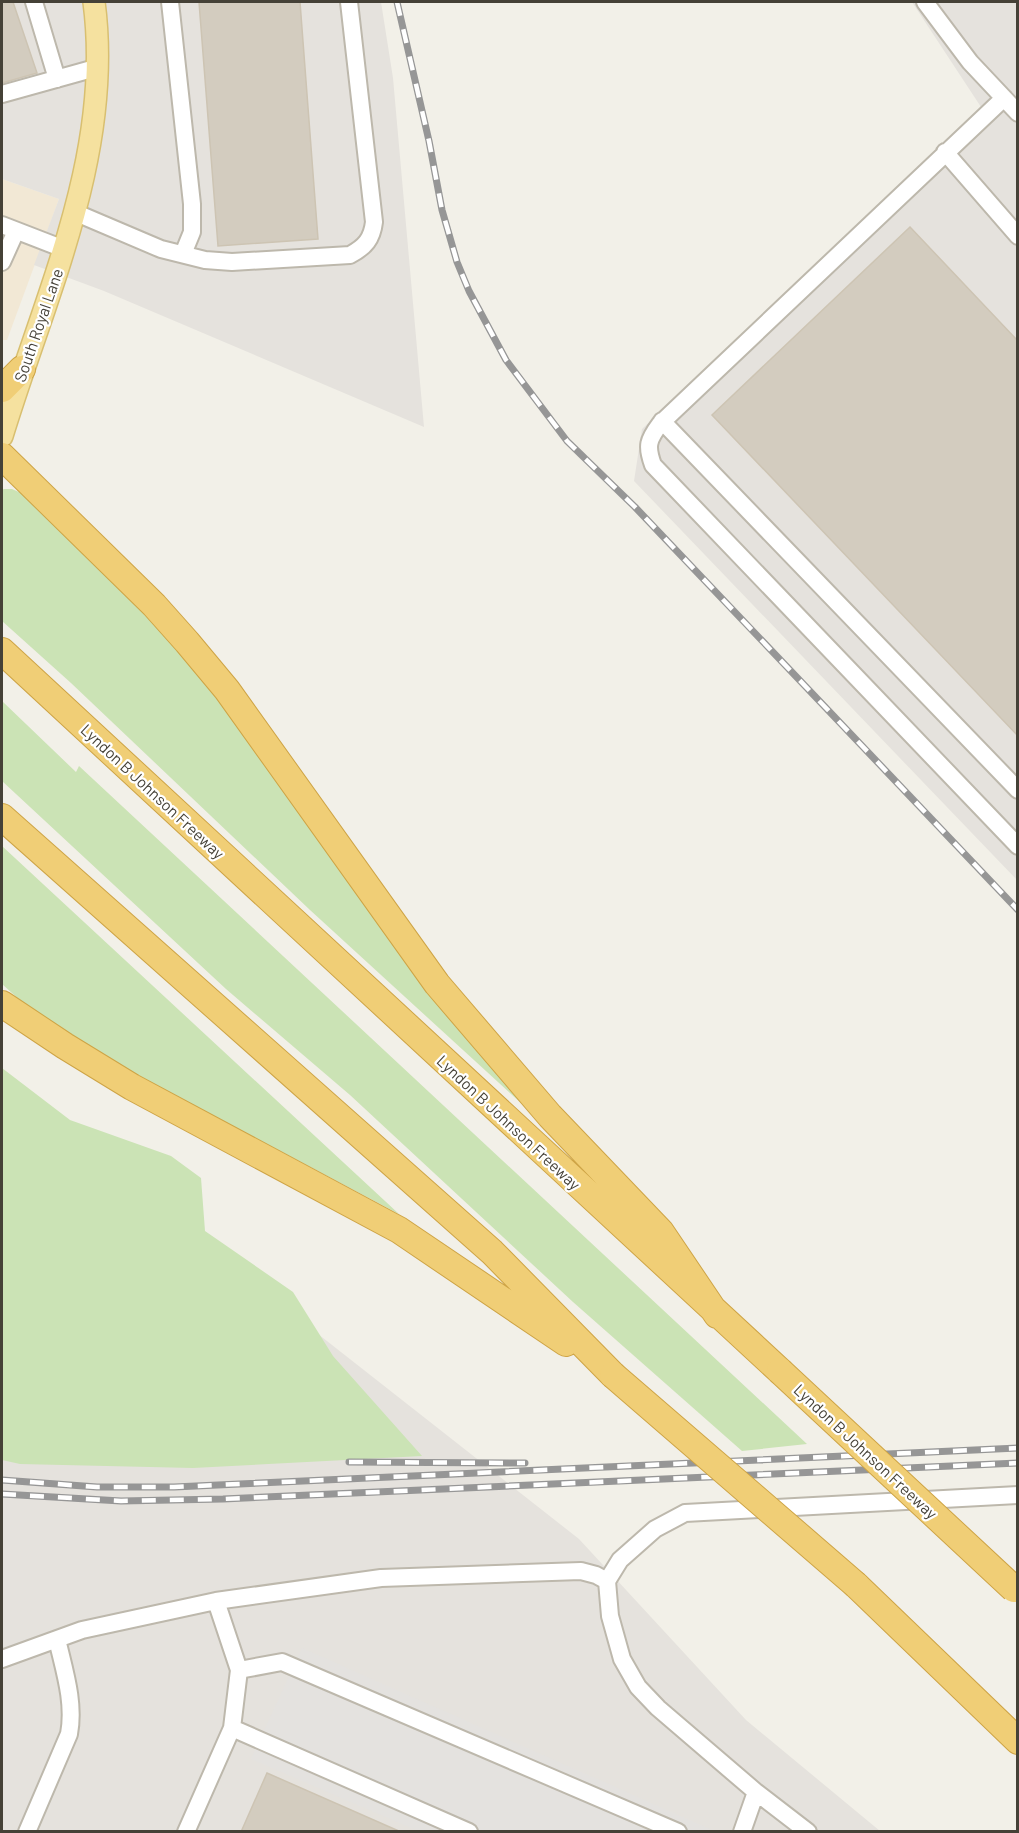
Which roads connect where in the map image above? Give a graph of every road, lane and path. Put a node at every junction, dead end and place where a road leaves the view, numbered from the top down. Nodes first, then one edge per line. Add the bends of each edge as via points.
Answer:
1 (34, 2) edge
2 (94, 2) edge
3 (170, 2) edge
4 (349, 2) edge
5 (925, 2) edge
6 (99, 67) junction
7 (57, 79) junction
8 (2, 94) edge
9 (1004, 98) junction
10 (1017, 113) edge
11 (945, 152) junction
12 (74, 212) junction
13 (9, 228) edge
14 (1017, 236) edge
15 (64, 249) junction
16 (183, 254) junction
17 (2, 262) edge
18 (22, 369) junction
19 (2, 389) edge
20 (663, 422) junction
21 (2, 436) edge
22 (2, 456) edge
23 (2, 651) edge
24 (1017, 790) edge
25 (2, 817) edge
26 (1017, 846) edge
27 (2, 1004) edge
28 (717, 1315) junction
29 (613, 1375) junction
30 (1017, 1495) edge
31 (607, 1581) junction
32 (1016, 1590) edge
33 (216, 1601) junction
34 (57, 1639) junction
35 (2, 1659) edge
36 (239, 1670) junction
37 (232, 1728) junction
38 (1017, 1741) edge
39 (756, 1792) junction
40 (27, 1832) edge
41 (186, 1832) edge
42 (469, 1832) edge
43 (678, 1832) edge
44 (742, 1832) edge
45 (808, 1832) edge

1 - 7 street
2 - 6 main road, South Royal Lane
3 - 16 street via 192,204 192,232
4 - 16 street via 374,222 373,234 364,248 351,255 232,262
5 - 9 street via 970,62
6 - 7 street
6 - 12 main road, South Royal Lane via 95,122
7 - 8 street
9 - 10 street
9 - 11 street
11 - 14 street
11 - 20 street
12 - 15 main road, South Royal Lane
12 - 16 street via 161,249
13 - 15 street
13 - 17 street
15 - 18 main road, South Royal Lane
18 - 19 highway
18 - 21 main road, South Royal Lane
20 - 24 street
20 - 26 street via 649,443 653,465
22 - 28 highway via 154,605 194,650 240,708 437,984 550,1116 661,1232
23 - 28 highway, Lyndon B Johnson Freeway
25 - 29 highway via 492,1252
27 - 29 highway via 132,1086 399,1230
28 - 32 highway, Lyndon B Johnson Freeway, bridge
29 - 38 highway, bridge via 855,1585
30 - 31 street via 685,1513 645,1537 620,1560
31 - 33 street via 581,1571 381,1578
31 - 39 street via 610,1616 622,1659 638,1687
33 - 34 street
33 - 36 street
34 - 35 street
34 - 40 street via 72,1718 69,1734
36 - 37 street
36 - 43 street via 282,1662
37 - 41 street
37 - 42 street
39 - 44 street
39 - 45 street

